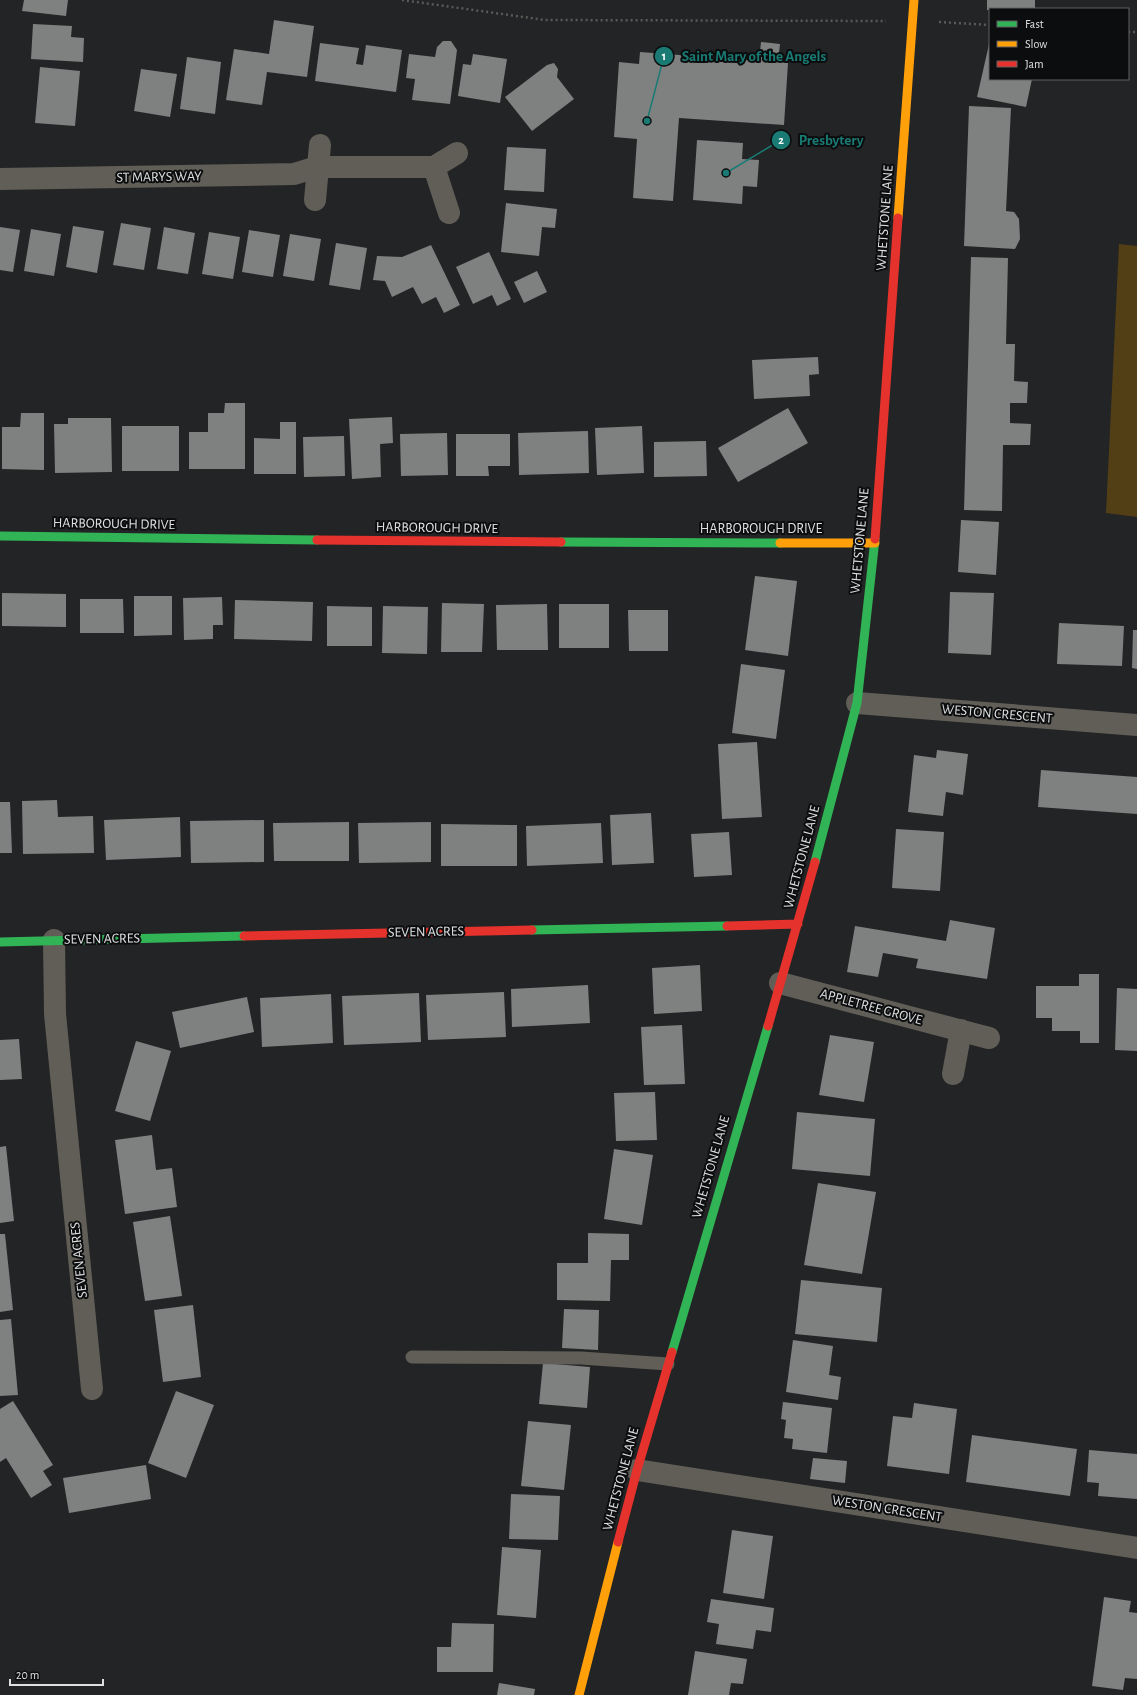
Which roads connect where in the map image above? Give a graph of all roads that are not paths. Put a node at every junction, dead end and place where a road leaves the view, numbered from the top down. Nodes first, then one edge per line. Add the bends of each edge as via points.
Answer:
1 (914, 0) edge
2 (320, 145) dead end
3 (457, 153) dead end
4 (317, 167) junction
5 (434, 167) junction
6 (0, 179) edge
7 (315, 200) dead end
8 (449, 213) dead end
9 (0, 536) edge
10 (875, 543) junction
11 (857, 703) junction
12 (1137, 725) edge
13 (798, 924) junction
14 (54, 940) junction
15 (0, 942) edge
16 (780, 983) junction
17 (961, 1030) junction
18 (989, 1038) dead end
19 (953, 1074) dead end
20 (412, 1357) dead end
21 (668, 1364) junction
22 (92, 1388) dead end
23 (637, 1470) junction
24 (1137, 1548) edge
25 (579, 1695) edge

1 - 10 street, WHETSTONE LANE
2 - 4 street
3 - 5 street
4 - 5 street, ST MARYS WAY
4 - 6 street, ST MARYS WAY via 294,174
4 - 7 street
5 - 8 street
9 - 10 street, HARBOROUGH DRIVE via 488,542
10 - 11 street, WHETSTONE LANE
11 - 12 street, WESTON CRESCENT
11 - 13 street, WHETSTONE LANE
13 - 14 street, SEVEN ACRES
13 - 16 street, WHETSTONE LANE
14 - 15 street, SEVEN ACRES
14 - 22 street, SEVEN ACRES via 55,1014
16 - 17 street, APPLETREE GROVE
16 - 21 street, WHETSTONE LANE
17 - 18 street, APPLETREE GROVE
17 - 19 street
20 - 21 lane via 581,1358
21 - 23 street, WHETSTONE LANE
23 - 24 street, WESTON CRESCENT
23 - 25 street, WHETSTONE LANE

